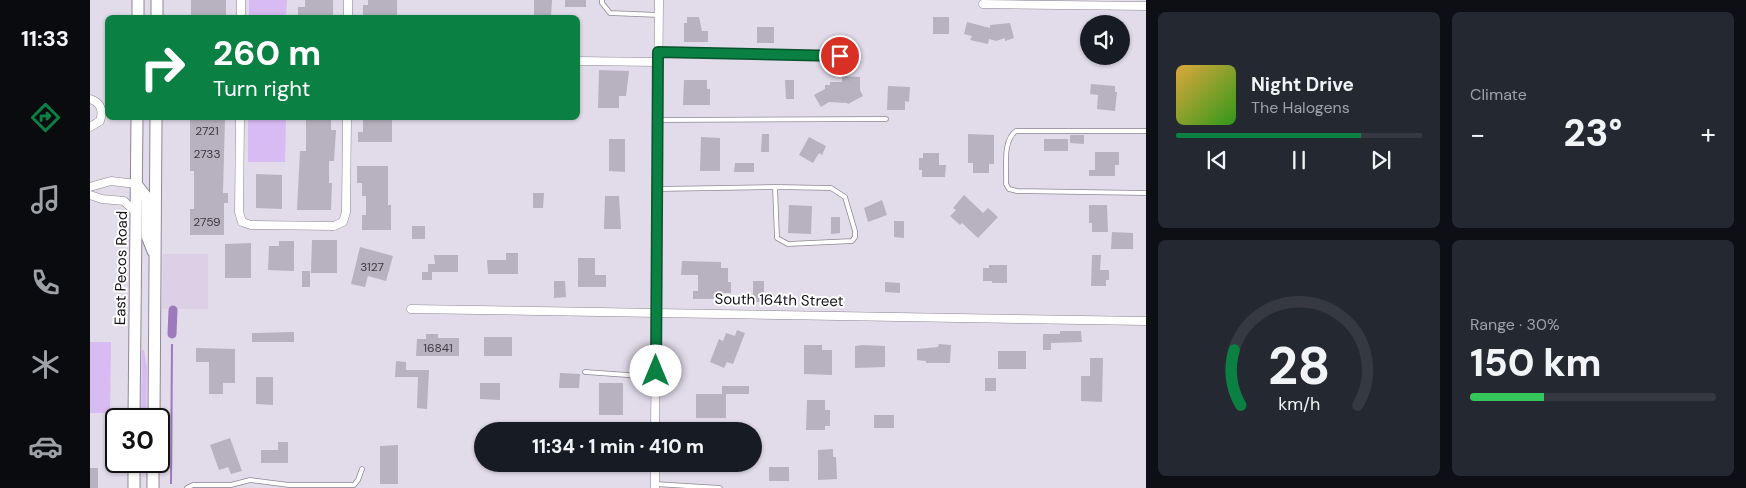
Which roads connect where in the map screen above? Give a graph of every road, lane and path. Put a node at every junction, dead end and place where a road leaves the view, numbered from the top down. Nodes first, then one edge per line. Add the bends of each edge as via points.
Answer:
1 (138, 0) edge
2 (157, 0) edge
3 (241, 0) edge
4 (348, 0) edge
5 (602, 0) edge
6 (659, 0) edge
7 (983, 4) dead end
8 (1146, 6) edge
9 (138, 15) edge
10 (157, 15) edge
11 (241, 15) edge
12 (348, 15) edge
13 (659, 15) junction
14 (658, 52) junction
15 (840, 56) dead end
16 (580, 60) edge
17 (658, 62) junction
18 (90, 99) edge
19 (886, 119) dead end
20 (137, 120) edge
21 (156, 120) edge
22 (240, 120) edge
23 (347, 120) edge
24 (658, 120) junction
25 (90, 127) edge
26 (1146, 131) edge
27 (136, 184) junction
28 (90, 187) edge
29 (775, 187) junction
30 (657, 189) junction
31 (1146, 193) edge
32 (90, 195) edge
33 (136, 213) junction
34 (155, 255) junction
35 (136, 302) junction
36 (154, 303) junction
37 (411, 309) dead end
38 (656, 312) junction
39 (1146, 321) edge
40 (585, 372) dead end
41 (656, 377) junction
42 (134, 408) edge
43 (154, 408) edge
44 (655, 422) edge
45 (362, 468) dead end
46 (655, 472) edge
47 (134, 473) edge
48 (153, 473) edge
49 (655, 486) edge
50 (134, 488) edge
51 (153, 488) edge
52 (187, 488) edge
53 (720, 488) edge

1 - 9 main road
2 - 10 main road
3 - 11 street
4 - 12 street
5 - 13 lane via 610,13
6 - 13 street
7 - 8 street
13 - 14 street
14 - 15 lane
14 - 17 street
16 - 17 street
17 - 24 street
18 - 25 street via 99,104 102,112 100,121
19 - 24 lane
20 - 27 main road, East Pecos Road
21 - 34 main road
22 - 23 street via 239,212 242,222 251,225 325,226 338,225 346,212
24 - 30 street
26 - 31 lane via 1016,132 1008,142 1006,184 1009,189 1017,191
27 - 28 street via 112,181
27 - 33 main road, East Pecos Road
27 - 34 main road via 147,198 147,236
29 - 29 lane via 777,238 788,244 852,242 856,231 845,197 838,191
29 - 30 lane
30 - 38 street
32 - 33 street via 124,201
33 - 35 main road, East Pecos Road
34 - 36 main road
35 - 36 main road
35 - 42 main road, East Pecos Road
36 - 43 main road
37 - 38 street, South 164th Street
38 - 39 street, South 164th Street
38 - 41 street
40 - 41 lane
41 - 44 street
45 - 52 lane via 354,485 288,485 250,480 231,485 193,485
46 - 49 street
47 - 50 main road
48 - 51 main road
49 - 53 lane

